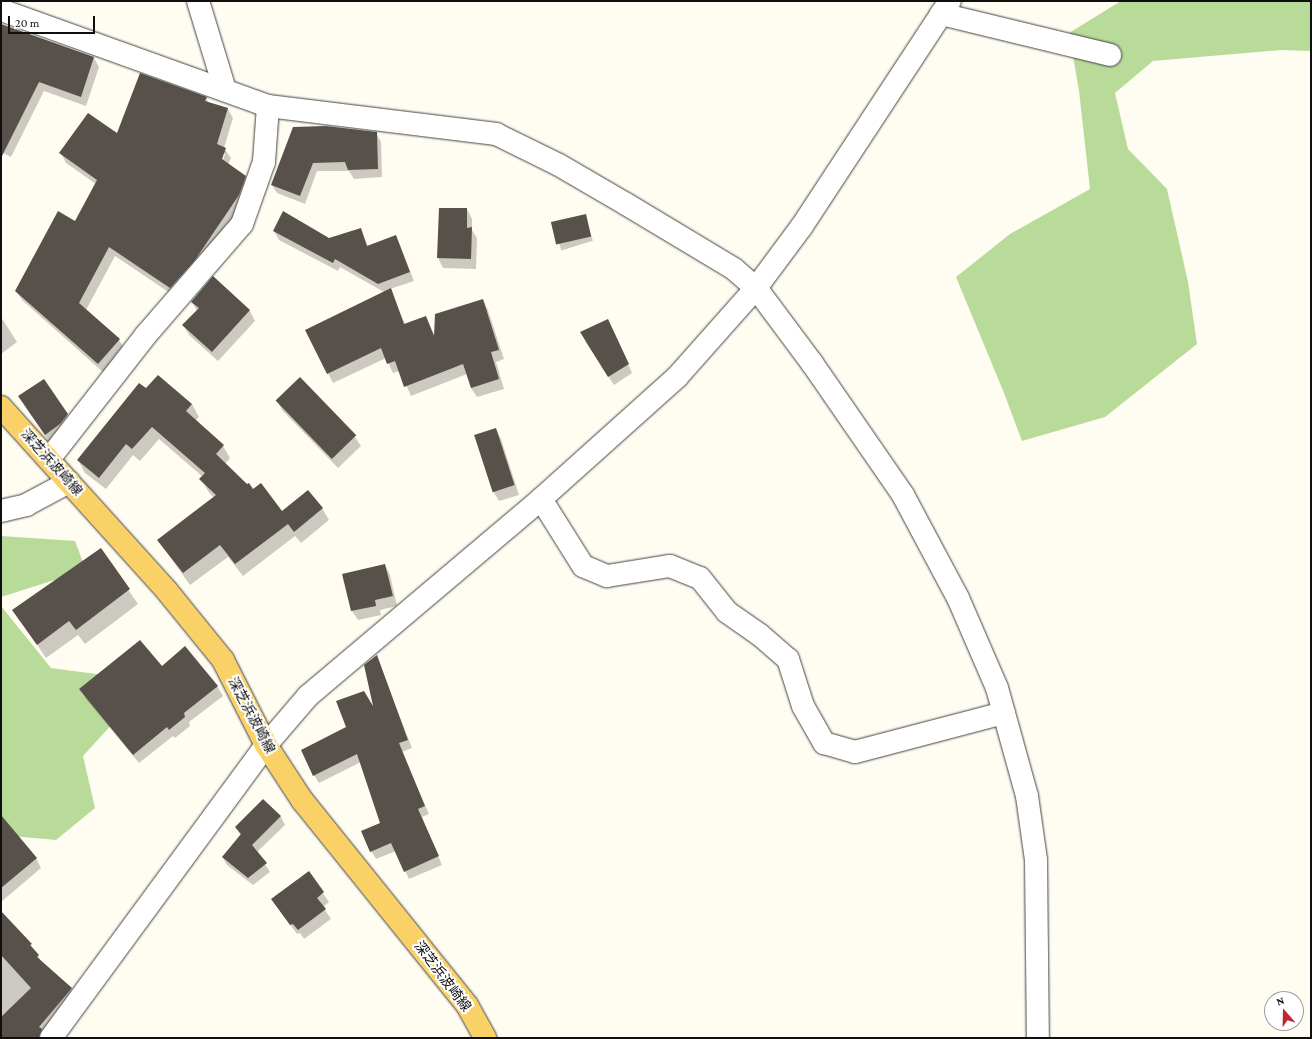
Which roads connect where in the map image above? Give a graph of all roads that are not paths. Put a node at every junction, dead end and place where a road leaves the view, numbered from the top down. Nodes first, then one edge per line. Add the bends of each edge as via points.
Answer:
1 (198, 1) edge
2 (945, 8) edge
3 (1, 10) edge
4 (1110, 55) dead end
5 (225, 90) junction
6 (268, 106) junction
7 (756, 288) junction
8 (1, 407) edge
9 (49, 458) junction
10 (69, 482) junction
11 (541, 499) junction
12 (1, 511) edge
13 (1004, 713) junction
14 (266, 745) junction
15 (51, 1038) edge
16 (485, 1038) edge
17 (1038, 1038) edge

1 - 5 street
2 - 4 street
2 - 7 street via 802,226
3 - 5 street
5 - 6 street
6 - 7 street via 496,134 559,165 626,204 734,269
6 - 9 street via 264,162 242,224 145,336
7 - 11 street via 677,377
7 - 13 street via 812,363 903,495 958,598 997,688
8 - 9 main road, 深芝浜波崎線
9 - 10 main road, 深芝浜波崎線
10 - 12 street via 26,505
10 - 14 main road, 深芝浜波崎線 via 167,591 223,660
11 - 13 street via 583,566 606,576 670,566 700,578 728,612 788,659 803,706 824,743 854,752
11 - 14 street via 308,696
13 - 17 street via 1027,796 1036,860
14 - 15 street
14 - 16 main road, 深芝浜波崎線 via 302,800 467,1005

